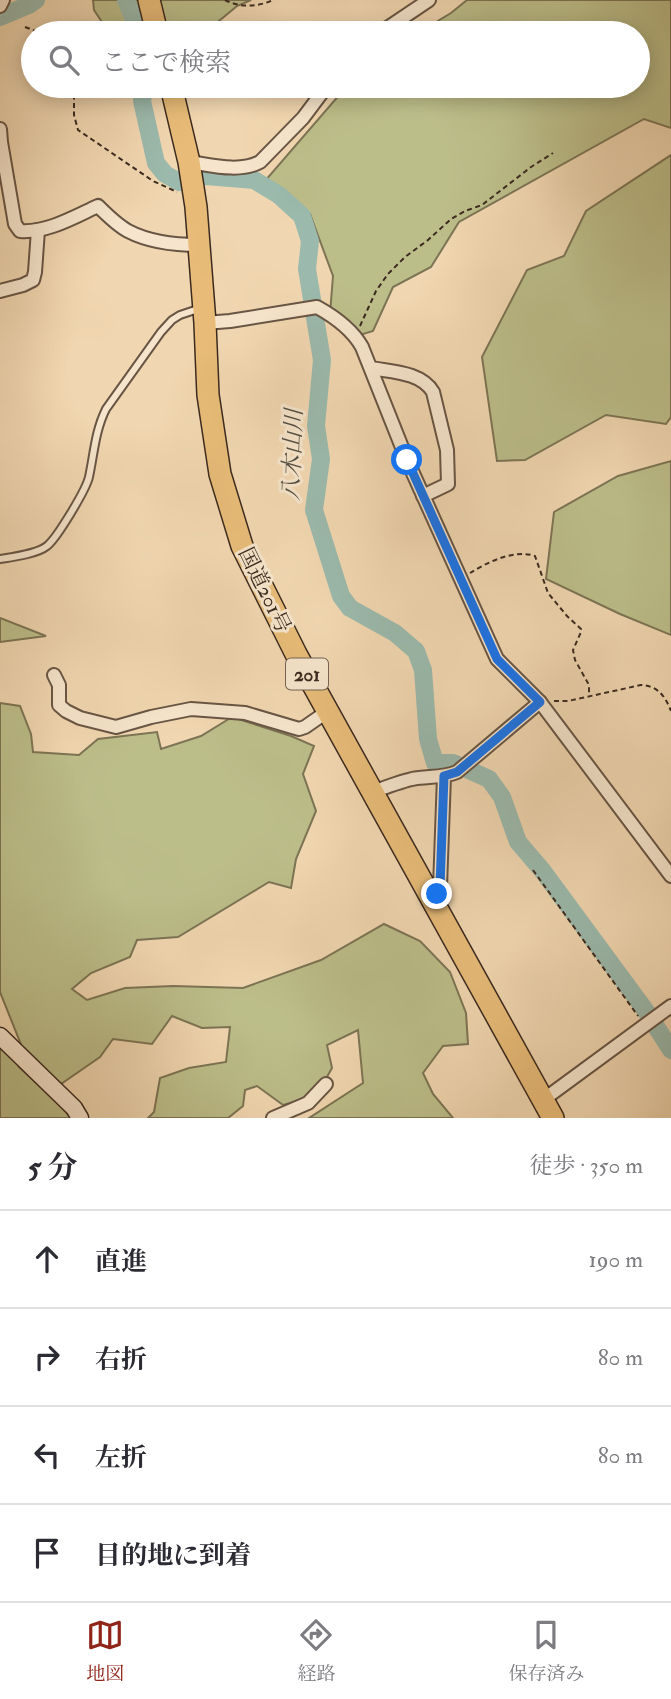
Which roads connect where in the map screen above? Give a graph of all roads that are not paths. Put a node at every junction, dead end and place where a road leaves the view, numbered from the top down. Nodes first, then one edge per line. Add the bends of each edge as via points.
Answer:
1 (3, 0) edge
2 (149, 0) edge
3 (429, 0) edge
4 (0, 6) edge
5 (154, 21) edge
6 (398, 21) edge
7 (174, 98) edge
8 (318, 98) edge
9 (0, 129) edge
10 (192, 178) junction
11 (4, 182) edge
12 (38, 230) junction
13 (199, 245) junction
14 (0, 291) edge
15 (204, 315) junction
16 (371, 368) junction
17 (423, 496) junction
18 (0, 559) edge
19 (54, 675) dead end
20 (540, 702) junction
21 (328, 711) junction
22 (444, 776) junction
23 (373, 792) junction
24 (671, 876) edge
25 (433, 900) junction
26 (671, 1006) edge
27 (0, 1036) edge
28 (326, 1084) dead end
29 (548, 1109) edge
30 (80, 1118) edge
31 (273, 1118) edge

1 - 4 street
2 - 5 highway
3 - 6 street
7 - 10 highway, 国道201号 / 201
8 - 10 street via 260,162
9 - 11 street
10 - 13 highway, 国道201号 / 201
11 - 12 street via 17,229
12 - 13 street via 98,206 134,233 179,245
12 - 14 street via 33,280
13 - 15 highway, 国道201号 / 201
15 - 16 street via 230,321 313,308 330,314 356,335
15 - 18 lane via 180,315 172,320 106,409 88,480 47,546
15 - 21 highway, 国道201号 / 201 via 208,395 220,474 242,546
16 - 17 street
16 - 17 street via 417,377 433,391 447,450 448,484
17 - 20 street via 497,659
19 - 21 street via 60,705 80,718 116,727 191,709 245,713 299,729
20 - 22 street via 457,772
20 - 24 street
21 - 23 highway, 国道201号 / 201
22 - 23 street via 408,780
22 - 25 street via 440,887
23 - 25 highway, 国道201号 / 201
25 - 29 highway, 国道201号 / 201
26 - 29 street
27 - 30 street
28 - 31 street via 308,1103

